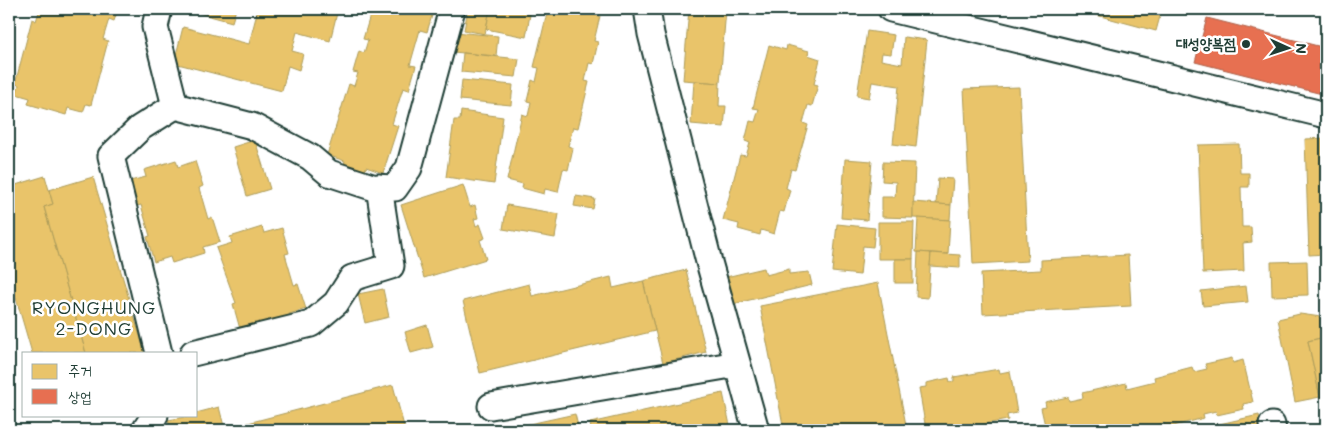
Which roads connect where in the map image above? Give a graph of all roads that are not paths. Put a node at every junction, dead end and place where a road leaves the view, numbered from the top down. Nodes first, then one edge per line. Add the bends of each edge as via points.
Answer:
1 (158, 9) edge
2 (452, 9) edge
3 (647, 9) edge
4 (891, 9) edge
5 (175, 106) junction
6 (1326, 115) edge
7 (379, 187) junction
8 (159, 352) edge
9 (197, 352) edge
10 (737, 364) junction
11 (491, 406) dead end
12 (154, 416) edge
13 (145, 430) edge
14 (756, 430) edge

1 - 5 street via 155,28
2 - 7 street via 409,168 395,188
3 - 10 street
4 - 6 street
5 - 7 street via 252,126 310,157 329,173
5 - 8 street via 140,128 111,156
7 - 9 street via 392,266 352,278 336,304 311,324
10 - 11 street
10 - 14 street
12 - 13 street

